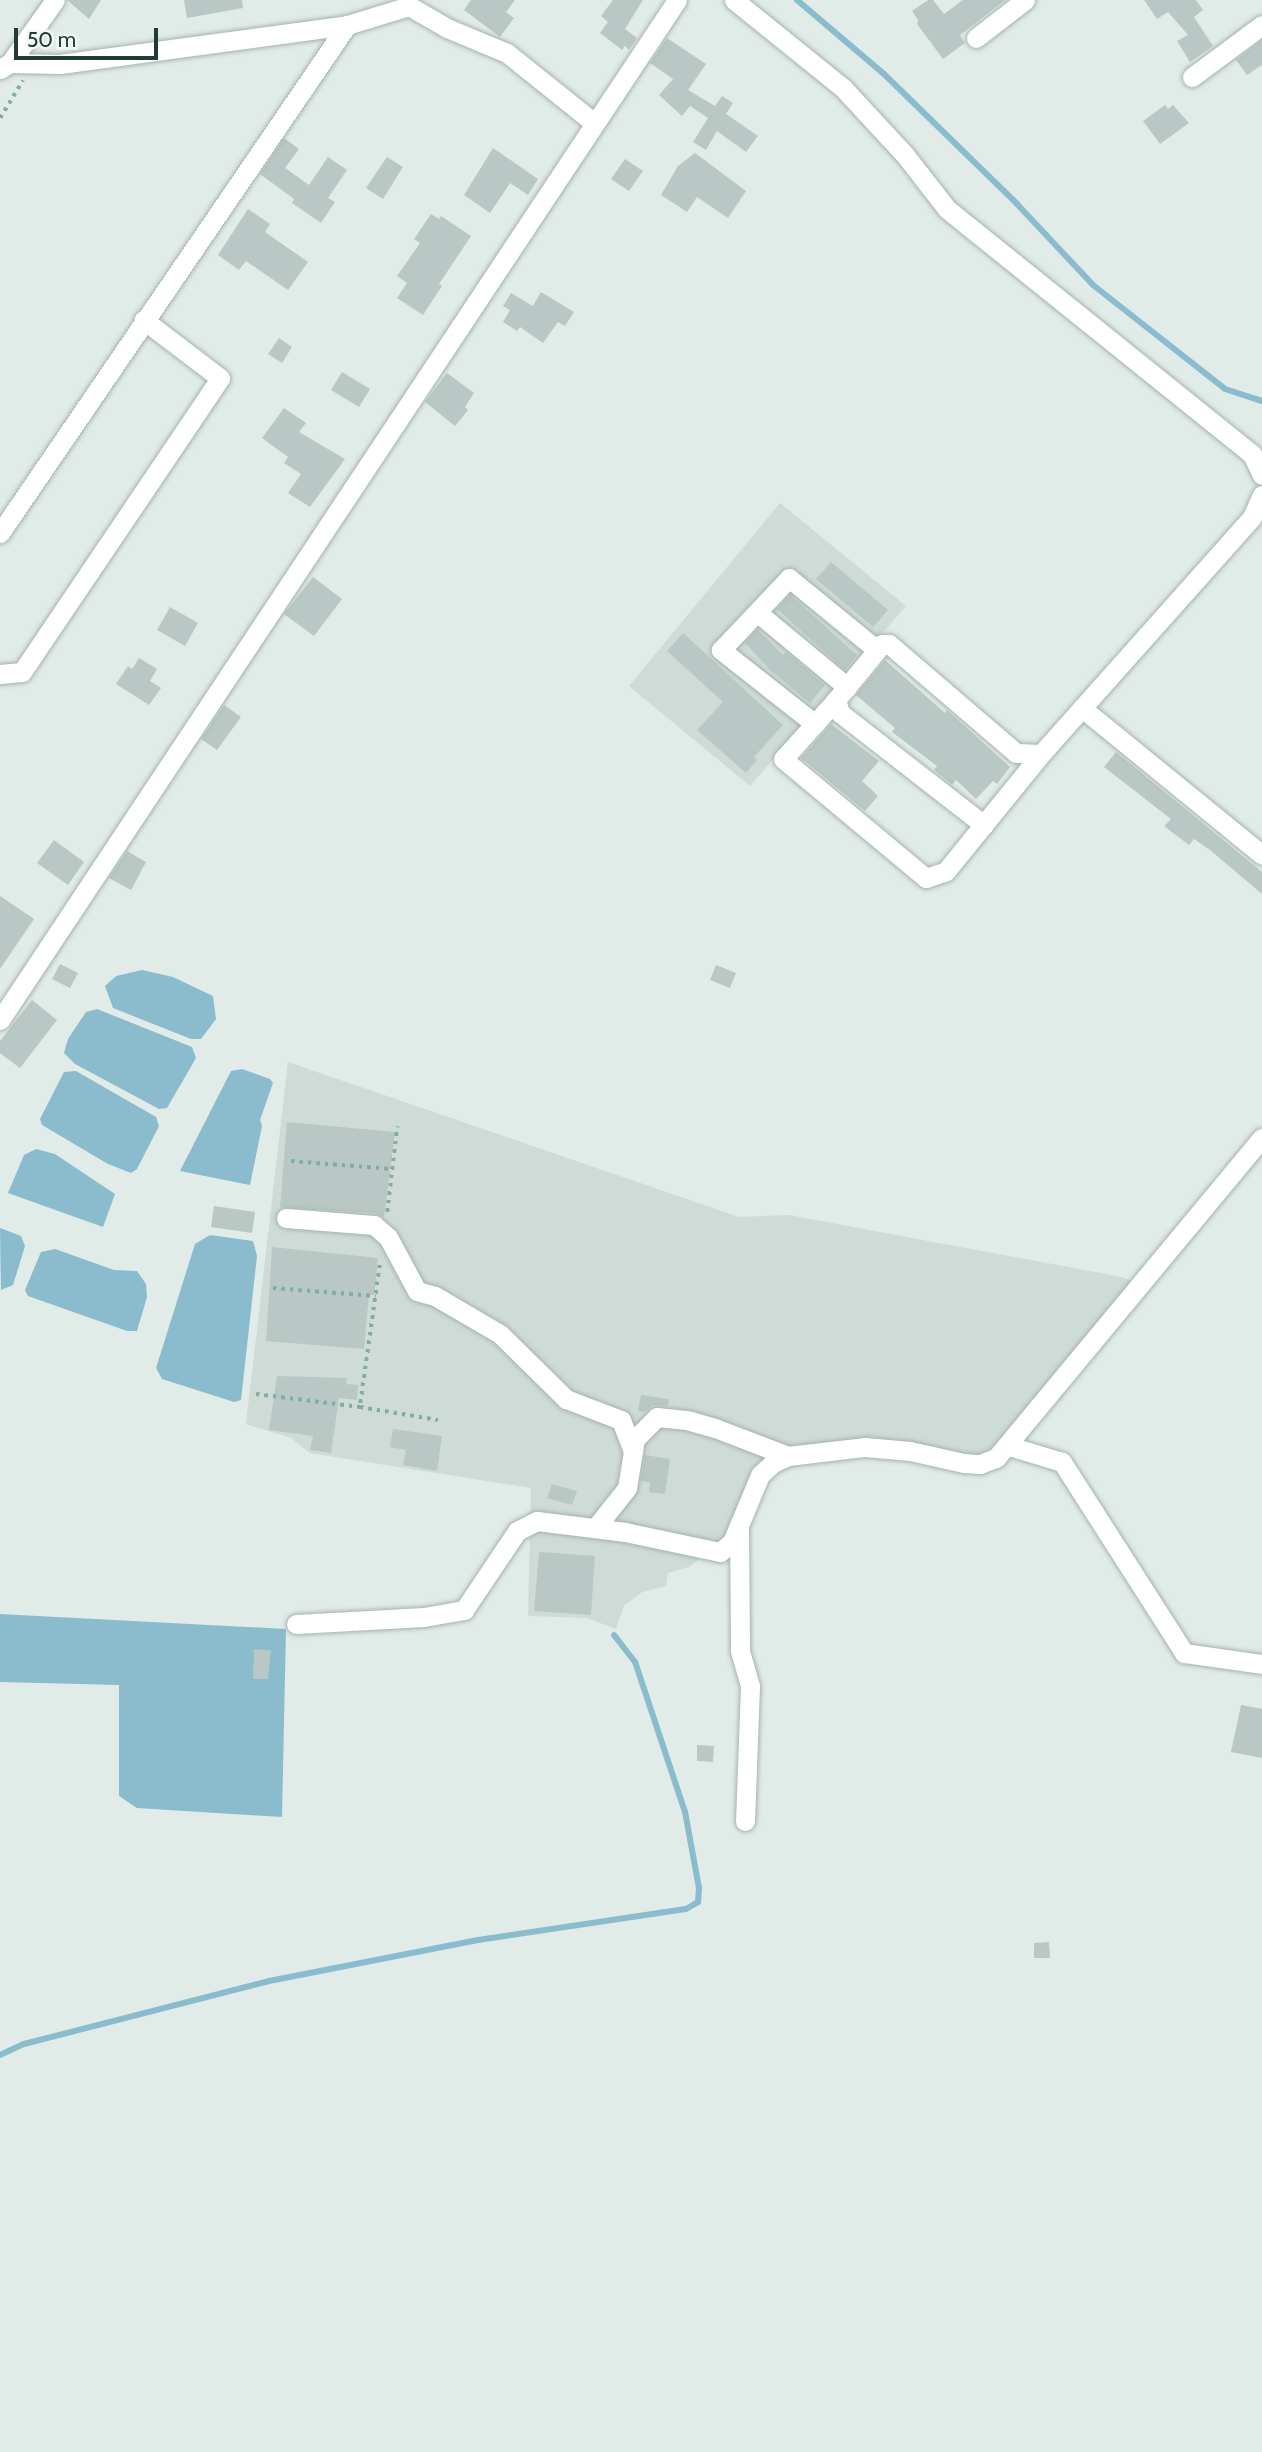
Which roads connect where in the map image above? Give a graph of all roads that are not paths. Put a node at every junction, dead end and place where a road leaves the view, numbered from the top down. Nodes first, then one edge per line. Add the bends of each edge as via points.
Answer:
1 (55, 0) edge
2 (677, 0) edge
3 (734, 0) edge
4 (1025, 0) edge
5 (347, 25) junction
6 (1262, 25) edge
7 (976, 38) dead end
8 (12, 64) edge
9 (1192, 77) dead end
10 (593, 122) junction
11 (144, 320) junction
12 (1262, 475) edge
13 (1262, 495) edge
14 (0, 533) edge
15 (758, 613) junction
16 (877, 650) junction
17 (0, 674) edge
18 (841, 693) junction
19 (1082, 708) junction
20 (815, 724) junction
21 (1041, 754) junction
22 (984, 825) junction
23 (1262, 855) edge
24 (0, 1020) edge
25 (1262, 1138) edge
26 (286, 1219) dead end
27 (1009, 1446) junction
28 (633, 1451) junction
29 (788, 1456) junction
30 (739, 1524) junction
31 (596, 1527) junction
32 (296, 1623) dead end
33 (1262, 1664) edge
34 (745, 1821) dead end

1 - 8 street
2 - 10 street
3 - 12 street via 842,88 905,155 947,209 1252,454
4 - 7 street
5 - 8 street via 60,64
5 - 10 street via 409,6 507,53
5 - 11 street
6 - 9 street
10 - 24 street
11 - 14 street
11 - 17 street via 220,378 22,672
13 - 19 street via 1252,517
15 - 16 street via 789,578
15 - 18 street
15 - 20 street via 721,650
16 - 18 street
16 - 21 street via 889,644 1016,753
18 - 20 street
18 - 22 street via 840,713
19 - 21 street
19 - 23 street
20 - 22 street via 783,759 917,874 926,878 946,871
21 - 22 street
25 - 27 street
26 - 28 street via 374,1225 385,1234 417,1291 435,1296 499,1334 566,1399 621,1420
27 - 29 street via 996,1458 979,1464 865,1447
27 - 33 street via 1062,1462 1184,1653
28 - 29 street via 635,1439 657,1417 715,1428
28 - 31 street via 627,1488
29 - 30 street via 760,1475
30 - 31 street via 732,1542 720,1552
30 - 34 street via 740,1651 750,1686
31 - 32 street via 537,1521 517,1531 464,1610 424,1617

